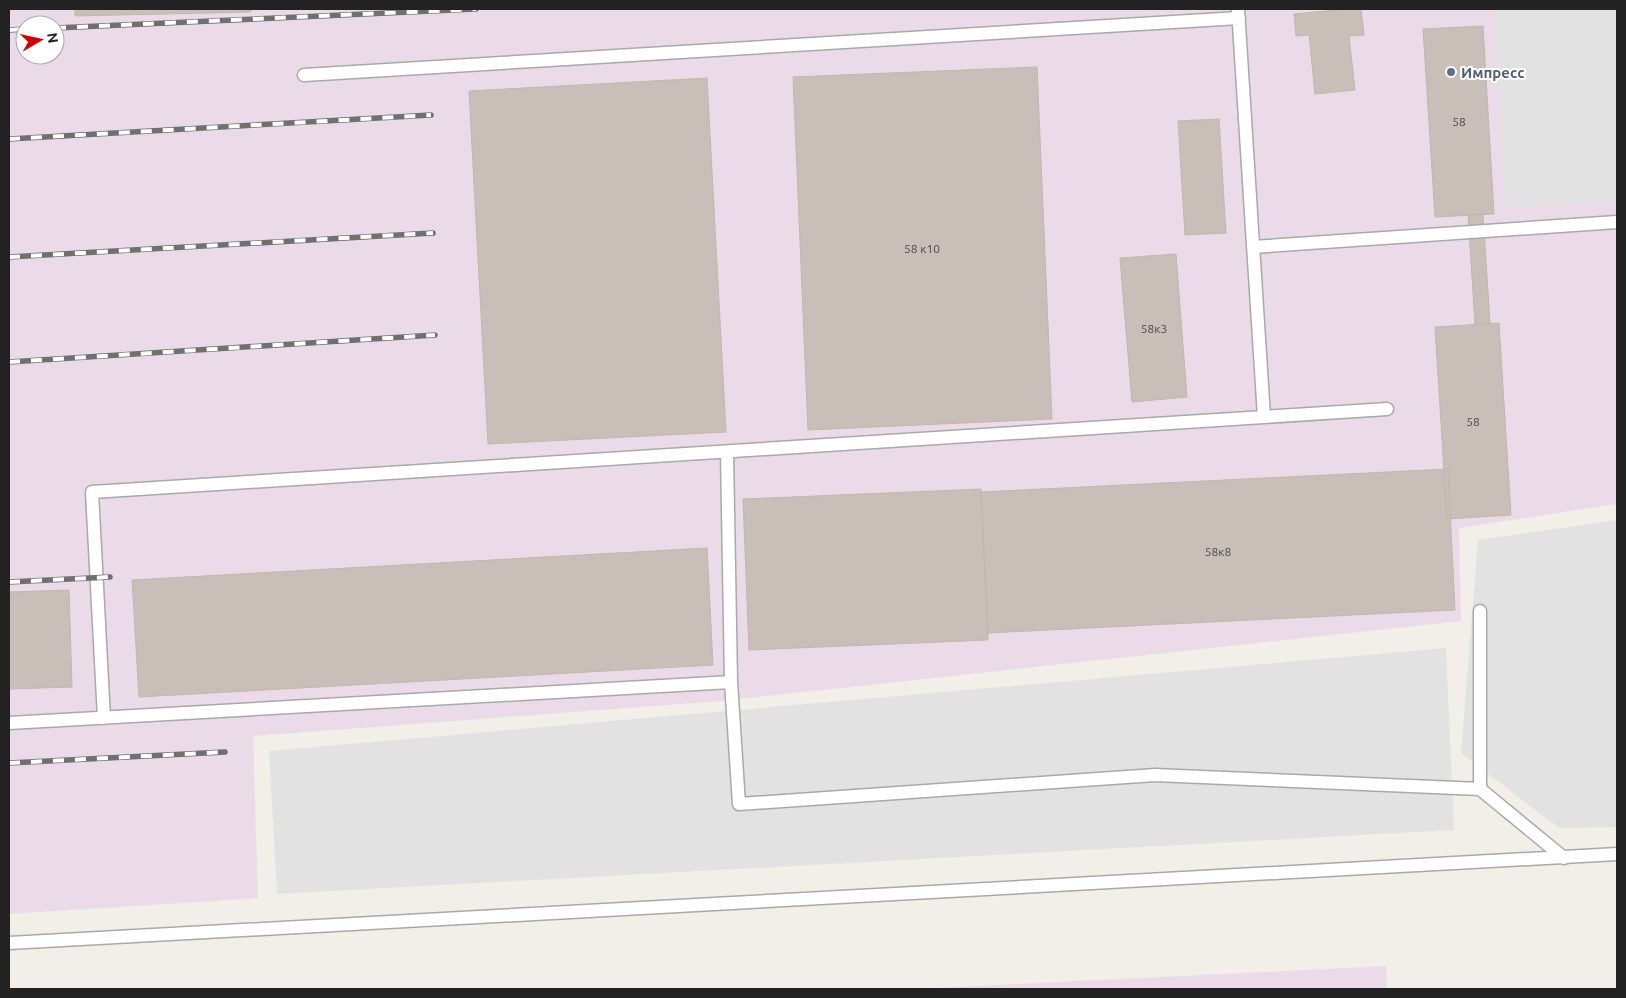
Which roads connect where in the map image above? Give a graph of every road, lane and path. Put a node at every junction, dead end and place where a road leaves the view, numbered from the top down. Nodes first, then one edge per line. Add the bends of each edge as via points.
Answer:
1 (1239, 13) edge
2 (304, 75) dead end
3 (1617, 222) edge
4 (1253, 247) junction
5 (1387, 409) dead end
6 (1264, 417) junction
7 (727, 452) junction
8 (1480, 611) dead end
9 (731, 682) junction
10 (104, 718) junction
11 (9, 723) edge
12 (1480, 788) junction
13 (1617, 854) edge
14 (1564, 858) junction
15 (9, 943) edge

1 - 2 lane
1 - 4 lane
3 - 4 lane
4 - 6 lane
5 - 6 lane
6 - 7 lane
7 - 9 lane
7 - 10 lane via 92,492
8 - 12 lane
9 - 10 lane
9 - 12 lane via 739,804 1154,776
10 - 11 lane
12 - 14 lane
13 - 14 lane
14 - 15 lane

